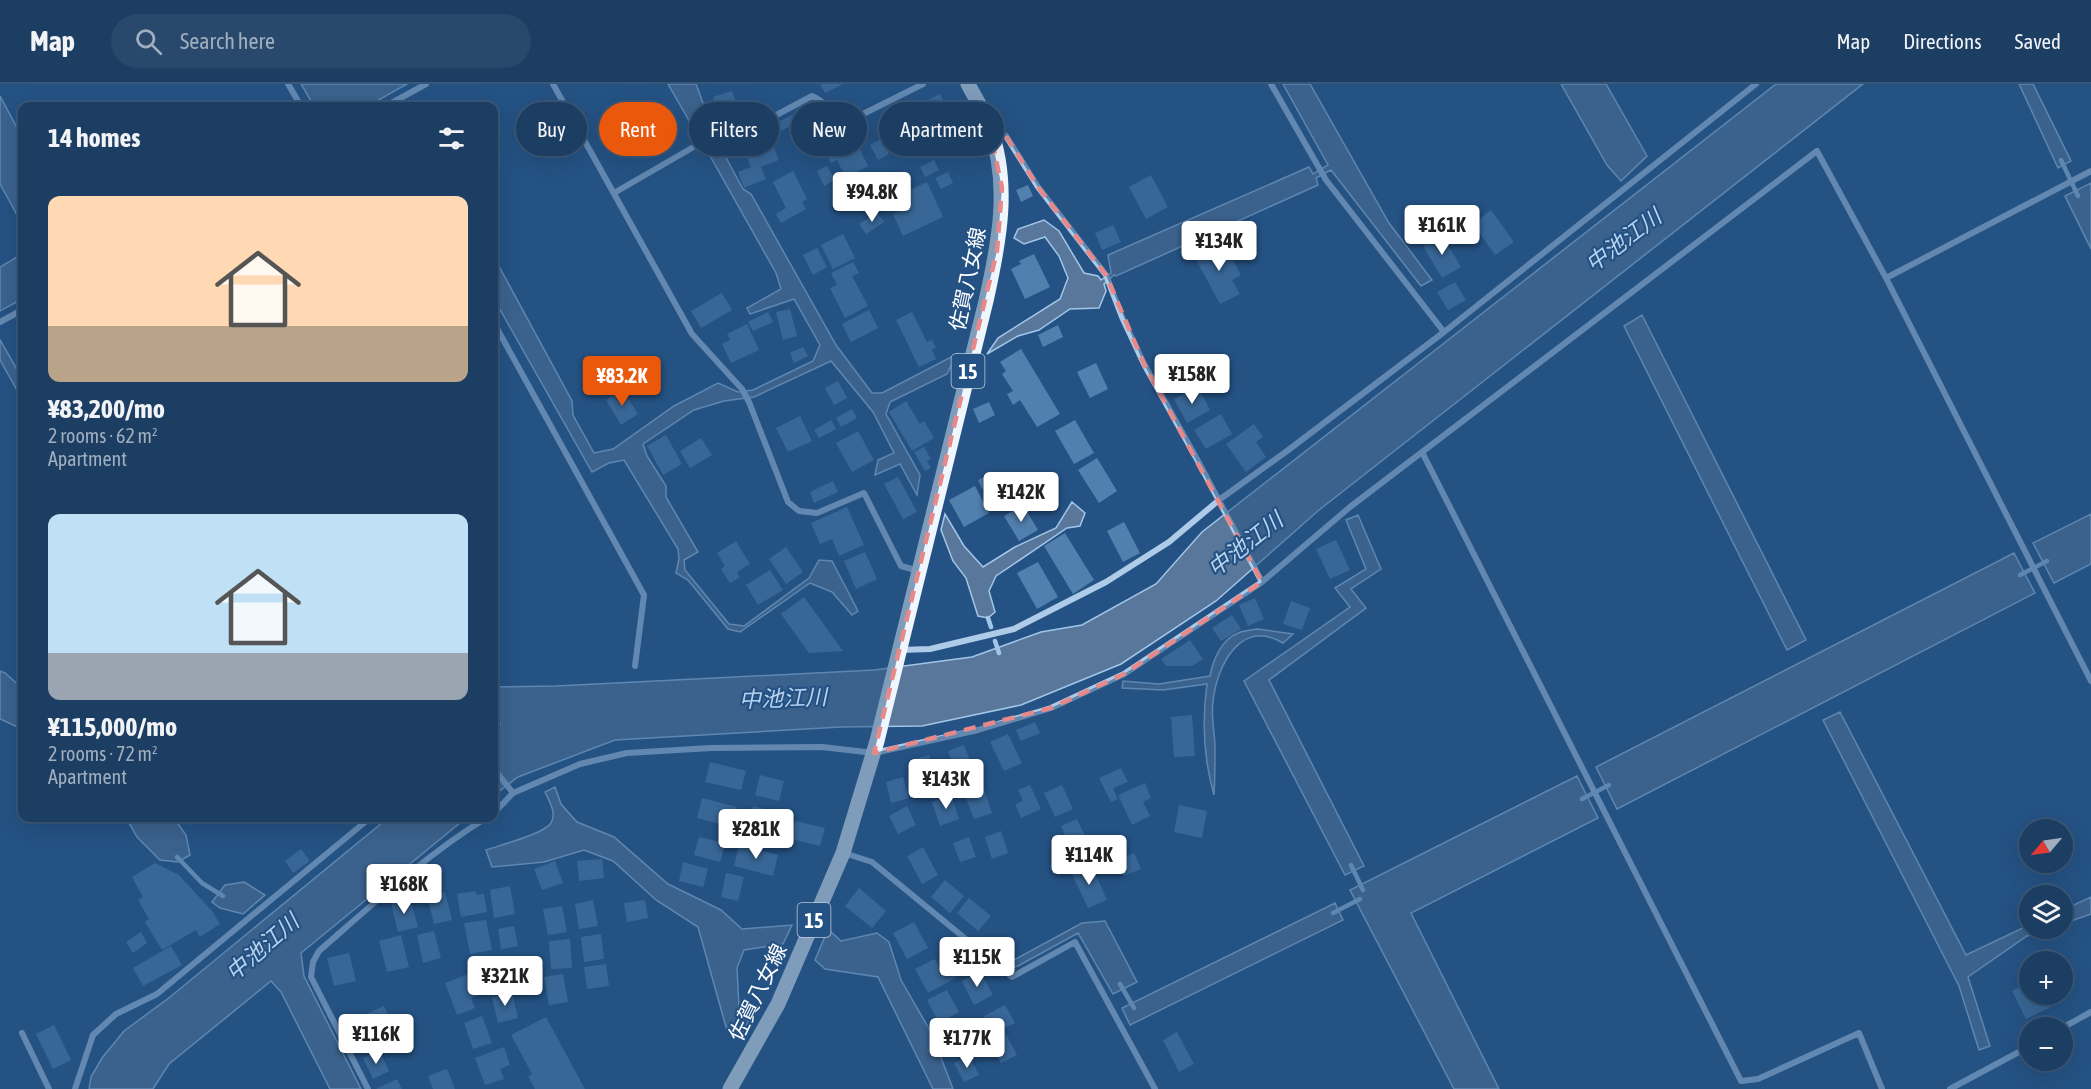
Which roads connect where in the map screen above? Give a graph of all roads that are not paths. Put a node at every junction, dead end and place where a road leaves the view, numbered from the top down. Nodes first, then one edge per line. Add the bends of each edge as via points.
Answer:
1 (288, 84) edge
2 (426, 84) edge
3 (553, 84) edge
4 (923, 84) edge
5 (968, 84) edge
6 (1271, 84) edge
7 (1756, 84) edge
8 (299, 102) edge
9 (393, 102) edge
10 (977, 102) edge
11 (1004, 135) edge
12 (997, 156) edge
13 (2091, 171) edge
14 (614, 194) junction
15 (1886, 278) junction
16 (18, 312) edge
17 (0, 322) edge
18 (498, 330) edge
19 (1444, 332) junction
20 (1422, 452) junction
21 (1219, 500) junction
22 (920, 571) junction
23 (1261, 580) junction
24 (899, 655) junction
25 (635, 666) dead end
26 (2091, 681) edge
27 (875, 747) junction
28 (498, 774) edge
29 (513, 793) junction
30 (498, 809) edge
31 (365, 822) edge
32 (480, 822) edge
33 (843, 853) junction
34 (2091, 1012) edge
35 (2073, 1022) edge
36 (22, 1033) dead end
37 (2019, 1052) edge
38 (49, 1089) edge
39 (75, 1089) edge
40 (368, 1089) edge
41 (730, 1089) edge
42 (1155, 1089) edge
43 (1882, 1089) edge
44 (1950, 1089) edge

1 - 8 street
2 - 9 street
3 - 14 street
4 - 14 street via 851,120 838,117 824,101 812,96 766,120 716,134
5 - 10 main road, 佐賀八女線 / 15
6 - 19 street via 1326,180
7 - 19 street
11 - 21 street via 1038,187 1108,278 1144,364
12 - 22 main road, 佐賀八女線 / 15 via 1002,189 997,251
13 - 15 street
14 - 22 street via 692,334 742,389 788,502 800,512 817,513 864,493 901,566
15 - 20 street via 1817,151
15 - 26 street
16 - 17 street
18 - 25 street via 644,594
19 - 21 street
20 - 23 street
20 - 43 street via 1741,1081 1758,1079 1858,1033
21 - 23 street
21 - 24 street via 1169,542 1106,582 1014,629
22 - 24 main road, 佐賀八女線 / 15
23 - 27 street via 1124,674 1051,708 978,730
24 - 27 main road, 15
27 - 29 street via 627,753 580,764
27 - 33 main road, 佐賀八女線 / 15
28 - 29 street
29 - 30 street
31 - 39 street via 157,994 116,1014 93,1035
32 - 40 street via 408,874 319,951 313,962 311,977
33 - 41 main road, 佐賀八女線 / 15 via 778,1004
33 - 42 street via 872,862 1012,977 1075,942
34 - 35 street
36 - 38 street
37 - 44 street

